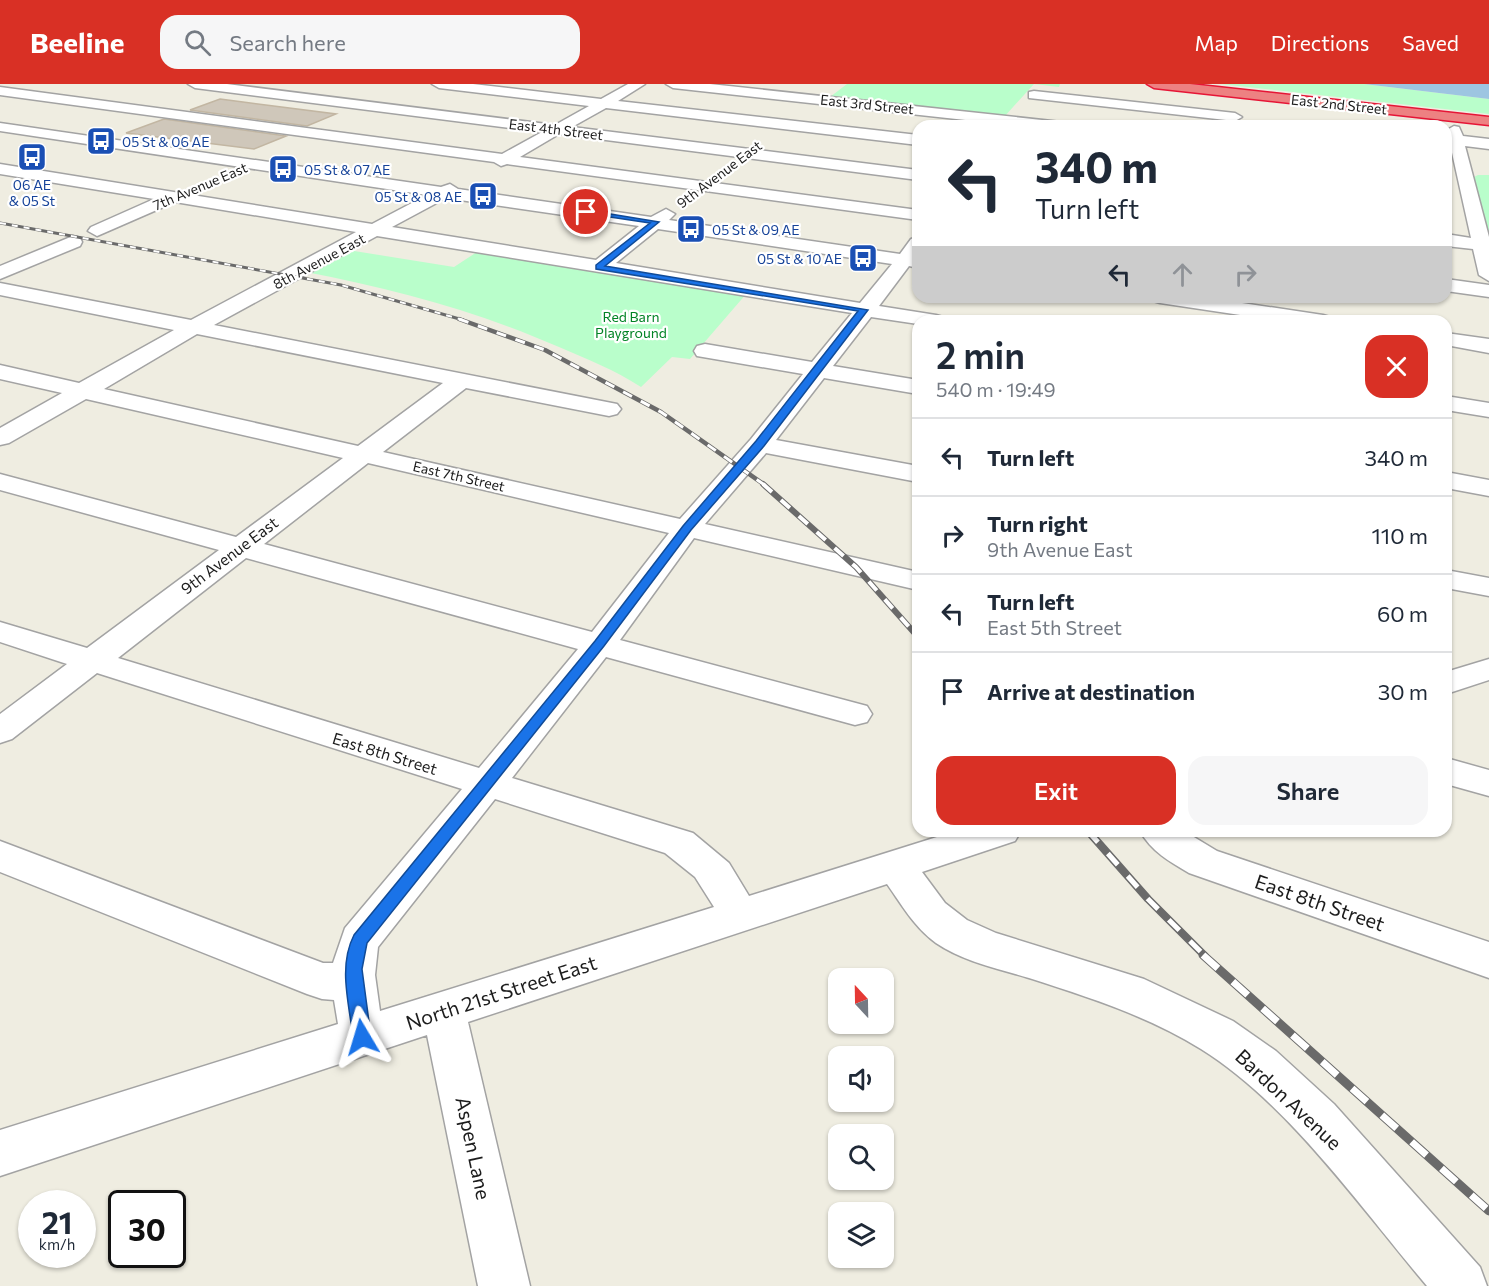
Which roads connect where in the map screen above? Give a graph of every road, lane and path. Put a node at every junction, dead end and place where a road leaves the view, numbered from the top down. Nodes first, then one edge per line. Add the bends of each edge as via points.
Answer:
1 (195, 84) edge
2 (638, 84) edge
3 (673, 84) edge
4 (840, 84) edge
5 (1154, 84) edge
6 (1202, 84) edge
7 (228, 86) edge
8 (428, 88) edge
9 (1037, 90) edge
10 (0, 91) edge
11 (1243, 93) junction
12 (820, 99) junction
13 (604, 104) junction
14 (382, 107) junction
15 (157, 111) junction
16 (1489, 118) edge
17 (981, 120) edge
18 (1015, 120) edge
19 (1228, 120) edge
20 (1234, 120) edge
21 (127, 122) dead end
22 (784, 125) junction
23 (0, 127) edge
24 (107, 129) dead end
25 (557, 129) junction
26 (322, 134) junction
27 (81, 139) junction
28 (912, 139) edge
29 (1489, 144) edge
30 (747, 152) junction
31 (506, 158) junction
32 (253, 164) junction
33 (0, 168) edge
34 (1454, 168) edge
35 (1480, 171) dead end
36 (912, 174) edge
37 (218, 178) dead end
38 (704, 186) junction
39 (196, 187) dead end
40 (446, 192) junction
41 (174, 197) junction
42 (912, 214) edge
43 (656, 222) junction
44 (376, 230) junction
45 (97, 231) dead end
46 (1452, 241) edge
47 (73, 242) dead end
48 (1486, 245) edge
49 (912, 255) edge
50 (912, 257) edge
51 (599, 267) junction
52 (0, 273) edge
53 (1489, 275) edge
54 (1452, 286) edge
55 (0, 289) edge
56 (1489, 291) edge
57 (1208, 303) edge
58 (864, 310) junction
59 (1285, 315) edge
60 (912, 317) edge
61 (192, 328) junction
62 (1452, 340) edge
63 (1489, 345) edge
64 (705, 351) dead end
65 (818, 369) junction
66 (0, 372) edge
67 (460, 381) junction
68 (912, 386) edge
69 (85, 391) junction
70 (1452, 404) edge
71 (609, 409) dead end
72 (1489, 410) edge
73 (0, 438) edge
74 (760, 444) junction
75 (362, 454) junction
76 (912, 473) edge
77 (1452, 481) edge
78 (0, 482) edge
79 (1489, 488) edge
80 (687, 528) junction
81 (242, 546) junction
82 (912, 579) edge
83 (1452, 580) edge
84 (1489, 587) edge
85 (0, 632) edge
86 (600, 644) junction
87 (91, 661) junction
88 (1489, 669) edge
89 (1452, 681) edge
90 (855, 714) dead end
91 (0, 731) edge
92 (1452, 773) edge
93 (1489, 783) edge
94 (485, 784) junction
95 (983, 837) edge
96 (1166, 837) edge
97 (0, 856) edge
98 (895, 865) junction
99 (738, 916) junction
100 (1489, 960) edge
101 (355, 981) junction
102 (444, 1011) junction
103 (362, 1037) junction
104 (0, 1153) edge
105 (504, 1286) edge
106 (1461, 1286) edge

1 - 7 street, East 4th Street
2 - 13 street, 8th Avenue East
3 - 12 street, East 3rd Street
4 - 12 street, 9th Avenue East
5 - 11 highway, East 2nd Street
6 - 16 highway, East 2nd Street
7 - 14 street, East 4th Street
7 - 15 street
8 - 13 street
8 - 14 street, 7th Avenue East
9 - 18 street
9 - 19 street
10 - 15 street
11 - 16 highway, East 2nd Street
11 - 20 street
12 - 17 street, East 3rd Street
12 - 22 street, 9th Avenue East
13 - 22 street
13 - 25 street, 8th Avenue East
14 - 25 street, East 4th Street
14 - 26 street, 7th Avenue East
15 - 21 street
15 - 26 street
22 - 28 street
22 - 30 street, 9th Avenue East
23 - 27 street
24 - 27 street
25 - 30 street, East 4th Street
25 - 31 street, 8th Avenue East
26 - 31 street
26 - 32 street, 7th Avenue East
27 - 32 street
27 - 33 street
29 - 34 street via 1455,135
30 - 36 street, East 4th Street
30 - 38 street, 9th Avenue East
31 - 38 street
31 - 40 street, 8th Avenue East
32 - 37 street, 7th Avenue East
32 - 40 street
33 - 41 street
34 - 35 street
34 - 48 street via 1462,202
38 - 42 street
38 - 43 street, 9th Avenue East
39 - 41 street, 7th Avenue East
40 - 43 street
40 - 44 street, 8th Avenue East
41 - 44 street
41 - 45 street, 7th Avenue East
43 - 49 street
43 - 51 street, 9th Avenue East
44 - 51 street
44 - 61 street, 8th Avenue East
46 - 48 street
47 - 52 street
48 - 53 street
50 - 58 street
51 - 58 street
54 - 56 street
55 - 61 street
57 - 59 street
58 - 60 street
58 - 65 street
61 - 67 street
61 - 69 street, 8th Avenue East
62 - 63 street
64 - 65 street
65 - 68 street
65 - 74 street
66 - 69 street, East 7th Street
67 - 71 street
67 - 75 street, 9th Avenue East
69 - 73 street, 8th Avenue East
69 - 75 street, East 7th Street
70 - 72 street
74 - 76 street
74 - 80 street
75 - 80 street, East 7th Street
75 - 81 street, 9th Avenue East
77 - 79 street
78 - 81 street
80 - 82 street, East 7th Street
80 - 86 street
81 - 86 street
81 - 87 street, 9th Avenue East
83 - 84 street
85 - 87 street, East 8th Street
86 - 90 street
86 - 94 street
87 - 91 street, 9th Avenue East
87 - 94 street, East 8th Street
88 - 89 street
92 - 93 street
94 - 99 street, East 8th Street via 679,843 706,862 723,882
94 - 101 street via 360,940 354,956
95 - 98 street, North 21st Street East
96 - 100 street, East 8th Street via 1203,862
97 - 101 street via 322,981
98 - 99 street, North 21st Street East
98 - 106 street, Bardon Avenue via 932,915 952,932 985,948 1129,992 1217,1035 1260,1066 1317,1120
99 - 102 street, North 21st Street East
101 - 103 street
102 - 103 street, North 21st Street East
102 - 105 street, Aspen Lane
103 - 104 street, North 21st Street East

